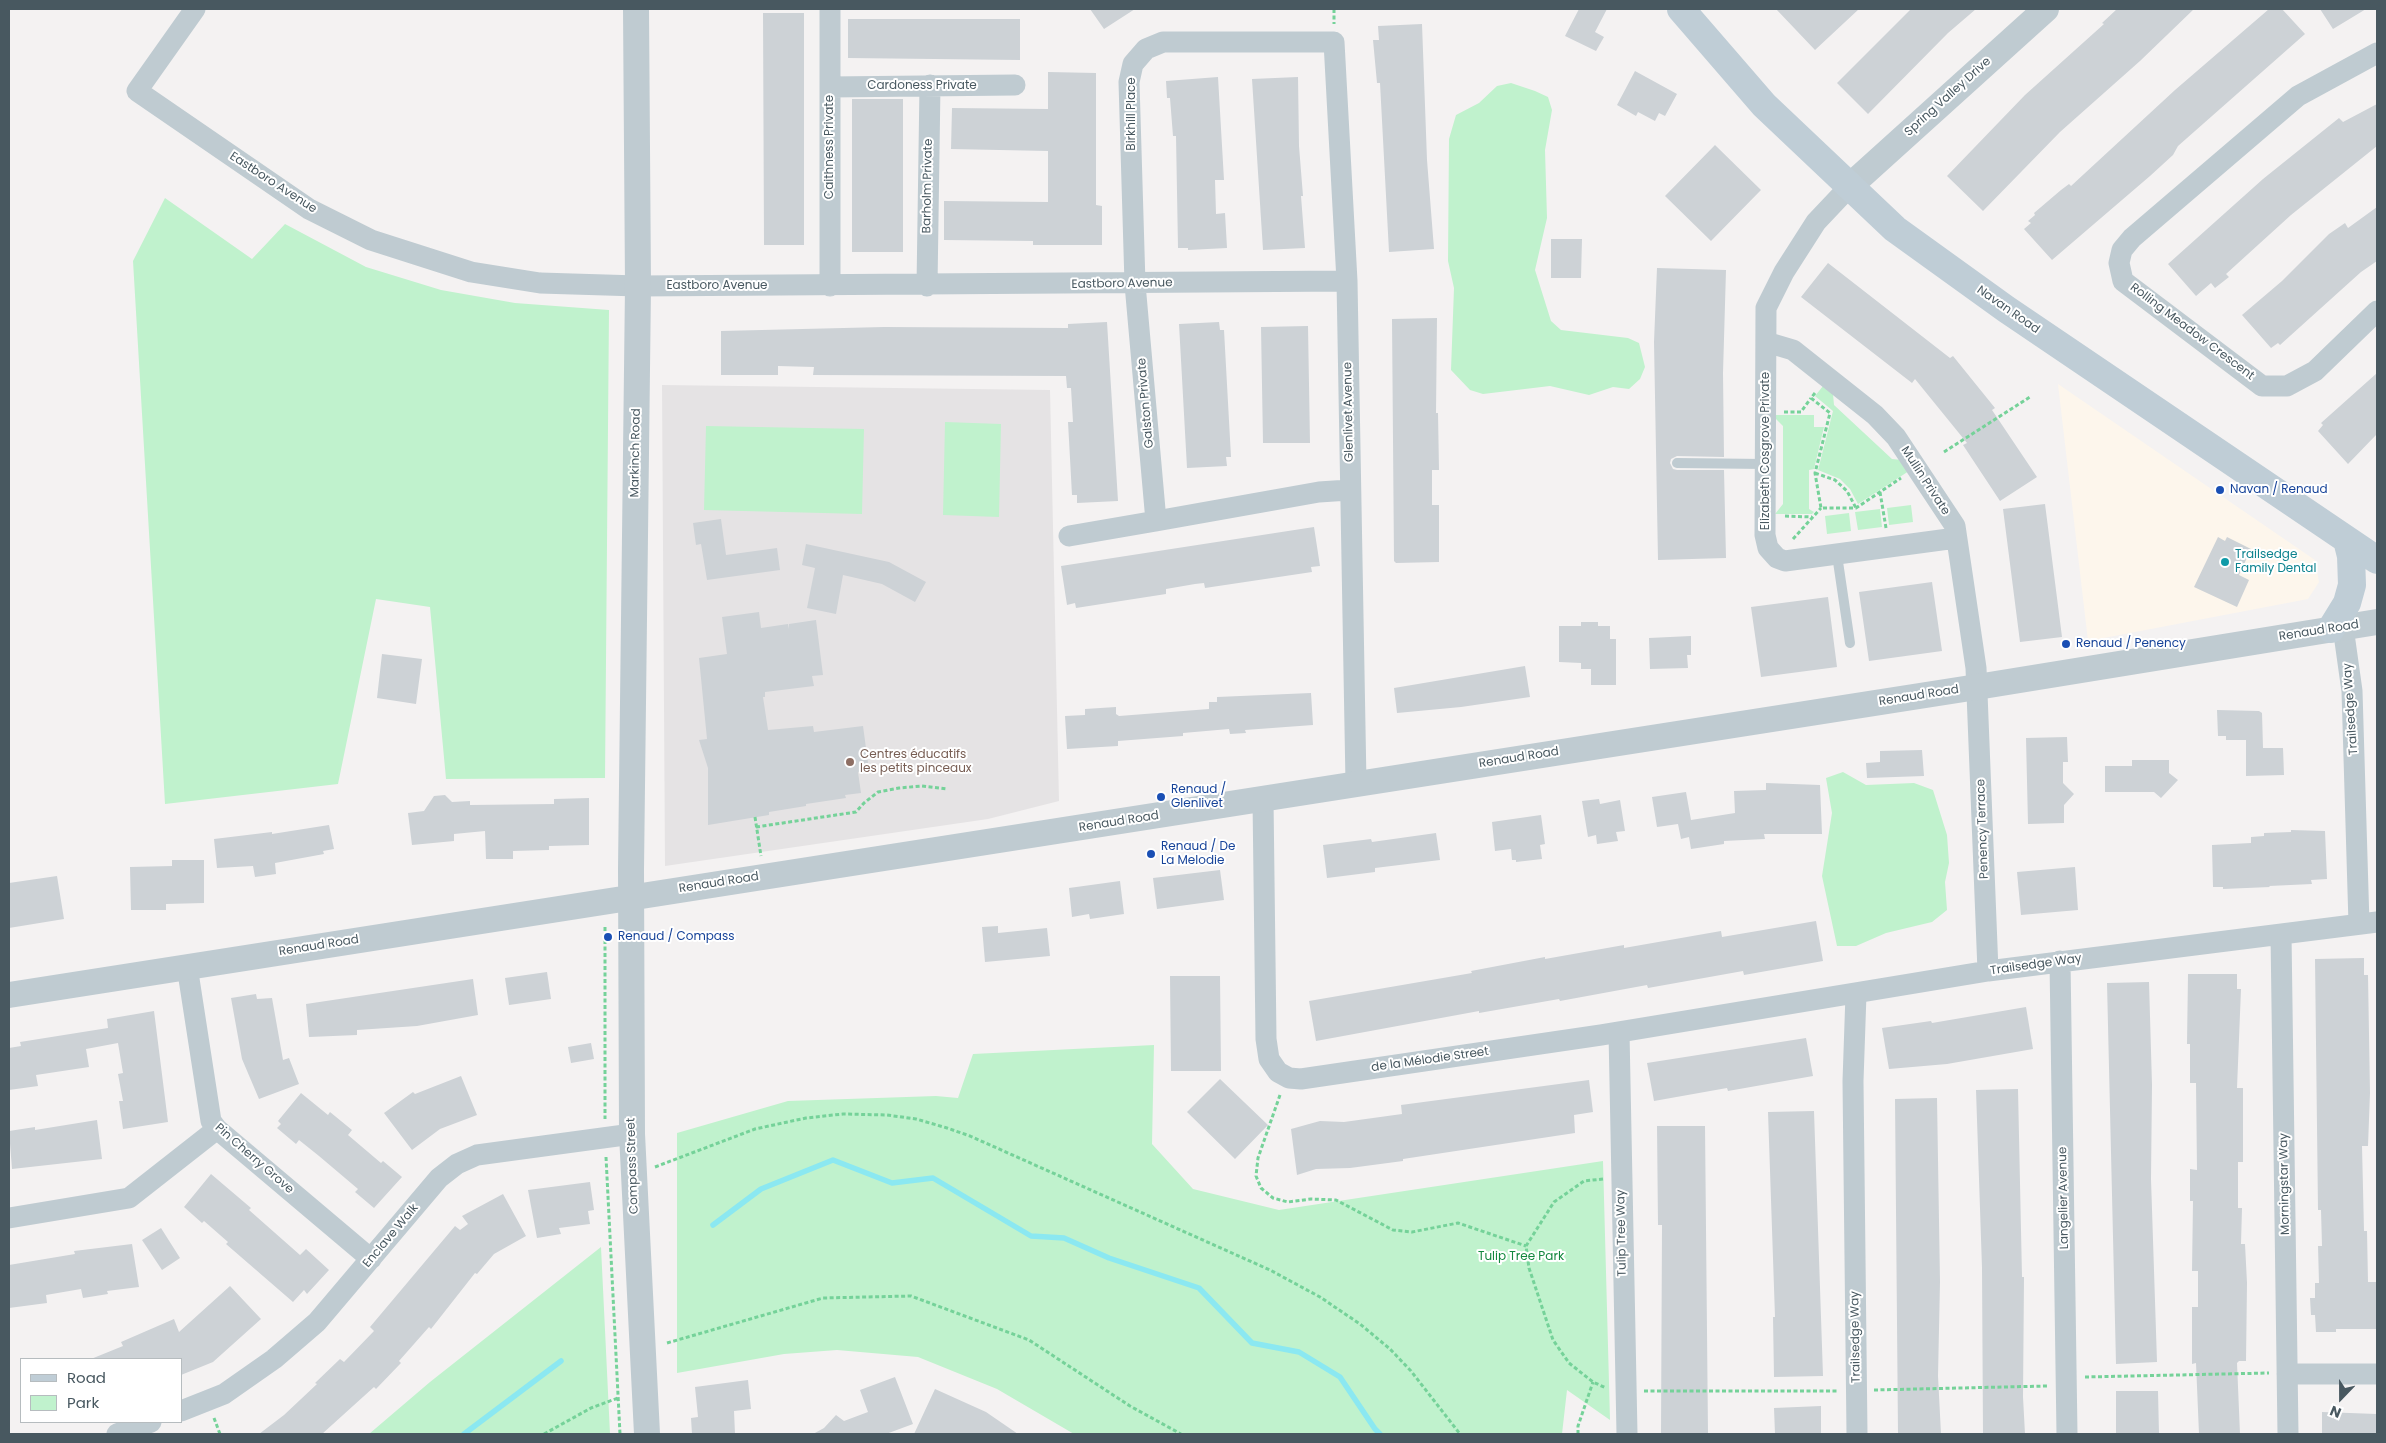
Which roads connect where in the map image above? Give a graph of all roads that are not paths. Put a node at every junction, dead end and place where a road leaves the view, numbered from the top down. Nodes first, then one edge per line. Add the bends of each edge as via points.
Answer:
1 (195, 9) edge
2 (636, 9) edge
3 (830, 9) edge
4 (1681, 9) edge
5 (2046, 9) edge
6 (1334, 42) joint
7 (2377, 53) edge
8 (1015, 85) dead end
9 (930, 86) junction
10 (830, 87) junction
11 (1850, 186) junction
12 (1347, 281) junction
13 (1135, 284) junction
14 (638, 286) junction
15 (830, 286) junction
16 (927, 286) junction
17 (2377, 311) edge
18 (1766, 342) junction
19 (1677, 463) dead end
20 (1765, 464) junction
21 (1350, 490) junction
22 (1156, 521) junction
23 (1069, 536) dead end
24 (1956, 538) junction
25 (2347, 540) junction
26 (1837, 555) junction
27 (2377, 560) edge
28 (2377, 622) edge
29 (2337, 628) junction
30 (1850, 643) dead end
31 (1977, 687) junction
32 (1356, 783) junction
33 (1263, 798) junction
34 (631, 897) junction
35 (2368, 923) edge
36 (2281, 934) junction
37 (2060, 962) junction
38 (188, 966) junction
39 (1988, 971) junction
40 (1856, 994) junction
41 (9, 995) edge
42 (1619, 1032) junction
43 (217, 1129) junction
44 (632, 1134) junction
45 (9, 1218) edge
46 (371, 1259) junction
47 (2287, 1374) junction
48 (2377, 1374) edge
49 (182, 1410) edge
50 (148, 1423) edge
51 (117, 1434) edge
52 (647, 1434) edge
53 (1628, 1434) edge
54 (1857, 1434) edge
55 (2067, 1434) edge
56 (2288, 1434) edge

1 - 14 street, Eastboro Avenue via 137,91 309,209 371,240 471,272 540,283
2 - 14 street, Markinch Road
3 - 10 street, Caithness Private
4 - 11 main road, Navan Road via 1764,105
5 - 11 street, Spring Valley Drive
6 - 12 street, Glenlivet Avenue
6 - 13 street, Birkhill Place via 1163,42 1146,49 1139,56 1133,64 1129,82
7 - 17 street, Rolling Meadow Crescent via 2298,96 2132,238 2122,250 2119,263 2123,281 2262,386 2287,386 2315,371
8 - 9 street, Cardoness Private
9 - 10 street, Cardoness Private
9 - 16 street, Barholm Private
10 - 15 street, Caithness Private
11 - 18 street, Elizabeth Cosgrove Private via 1816,222 1773,292 1766,308
11 - 25 main road, Navan Road via 1895,228 2006,309
12 - 13 street, Eastboro Avenue
12 - 21 street, Glenlivet Avenue
13 - 16 street, Eastboro Avenue
13 - 22 street, Galston Private
14 - 15 street, Eastboro Avenue
14 - 34 street, Markinch Road
15 - 16 street, Eastboro Avenue
18 - 20 street, Elizabeth Cosgrove Private
18 - 24 street, Mullin Private via 1793,350 1875,415 1918,468 1955,526
19 - 20 lane
20 - 26 street, Elizabeth Cosgrove Private via 1765,535 1768,548 1785,561
21 - 22 street via 1319,492
21 - 32 street, Glenlivet Avenue
22 - 23 street
24 - 26 street, Elizabeth Cosgrove Private
24 - 31 street, Mullin Private
25 - 27 main road, Navan Road
25 - 29 main road via 2352,584
26 - 30 lane
28 - 29 street, Renaud Road
29 - 31 street, Renaud Road
29 - 35 street, Trailsedge Way via 2352,691
31 - 32 street, Renaud Road
31 - 39 street, Penency Terrace
32 - 33 street, Renaud Road
33 - 34 street, Renaud Road
33 - 42 street, de la Mélodie Street via 1266,1039 1269,1059 1278,1072 1289,1078 1301,1079
34 - 38 street, Renaud Road
34 - 44 street, Compass Street
35 - 36 street, Trailsedge Way
36 - 37 street, Trailsedge Way
36 - 47 street, Morningstar Way
37 - 39 street, Trailsedge Way
37 - 55 street, Langelier Avenue
38 - 41 street, Renaud Road
38 - 43 street, Pin Cherry Grove via 207,1106 210,1121
39 - 40 street, Trailsedge Way
40 - 42 street, de la Mélodie Street
40 - 54 street, Trailsedge Way via 1853,1081
42 - 53 street, Tulip Tree Way
43 - 45 street via 129,1198
43 - 46 street, Pin Cherry Grove
44 - 46 street, Enclave Walk via 467,1158 439,1178
44 - 52 street, Compass Street
46 - 49 street, Enclave Walk via 317,1322 274,1359 224,1394
47 - 48 street
47 - 56 street, Morningstar Way
50 - 51 street

